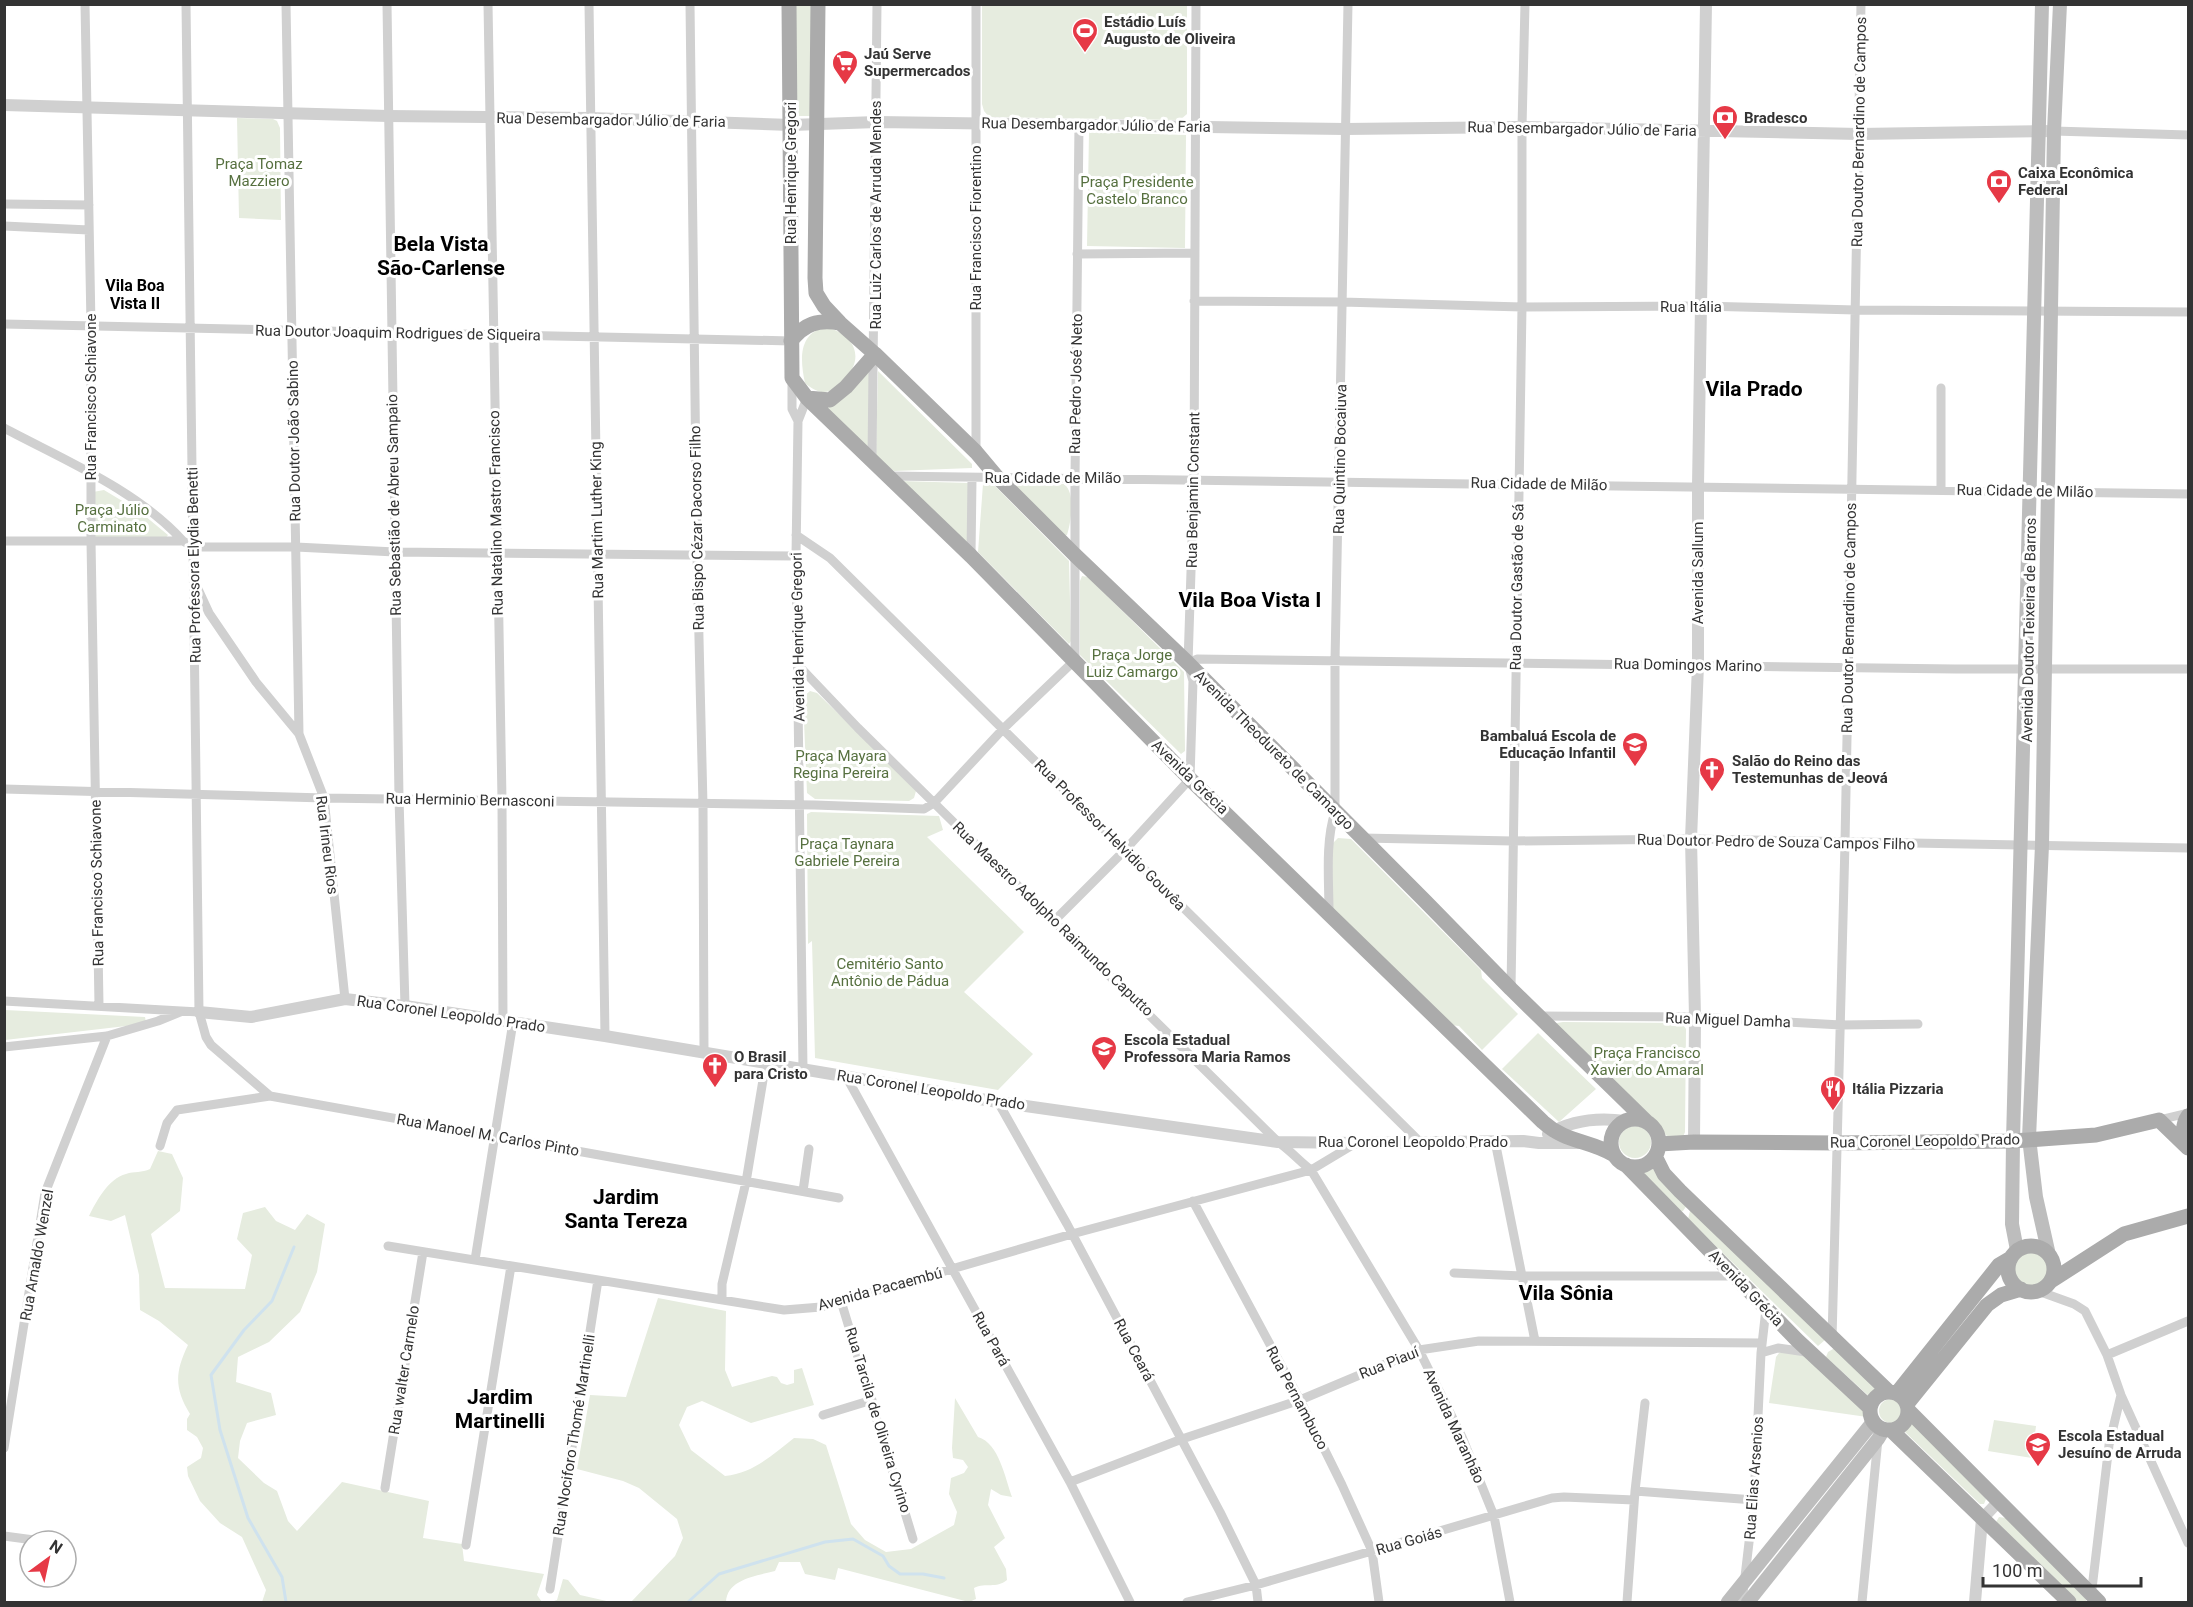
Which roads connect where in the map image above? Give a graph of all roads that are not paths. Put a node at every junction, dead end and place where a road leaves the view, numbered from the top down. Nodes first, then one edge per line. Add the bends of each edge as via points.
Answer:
1 (85, 4) edge
2 (186, 4) edge
3 (286, 4) edge
4 (387, 4) edge
5 (488, 4) edge
6 (589, 4) edge
7 (690, 4) edge
8 (789, 4) edge
9 (818, 4) edge
10 (877, 4) edge
11 (976, 4) edge
12 (1196, 4) edge
13 (1348, 4) edge
14 (1525, 4) edge
15 (1706, 4) edge
16 (1862, 4) edge
17 (2042, 4) edge
18 (2060, 4) edge
19 (4, 105) edge
20 (87, 107) junction
21 (188, 111) junction
22 (289, 113) junction
23 (388, 116) junction
24 (489, 117) junction
25 (590, 118) junction
26 (692, 120) junction
27 (877, 122) junction
28 (817, 123) junction
29 (975, 123) junction
30 (1079, 124) junction
31 (791, 125) junction
32 (1197, 126) junction
33 (1522, 127) junction
34 (1345, 129) junction
35 (1705, 131) junction
36 (2038, 131) junction
37 (2054, 131) junction
38 (1860, 134) junction
39 (2188, 135) edge
40 (4, 204) edge
41 (89, 205) junction
42 (4, 226) edge
43 (89, 230) junction
44 (1194, 253) junction
45 (1077, 254) junction
46 (1194, 302) junction
47 (1342, 302) junction
48 (1701, 306) junction
49 (1522, 307) junction
50 (1856, 310) junction
51 (2034, 310) junction
52 (2052, 311) junction
53 (2188, 312) edge
54 (840, 323) junction
55 (4, 324) edge
56 (91, 325) junction
57 (191, 329) junction
58 (292, 331) junction
59 (391, 332) junction
60 (493, 334) junction
61 (594, 336) junction
62 (694, 338) junction
63 (791, 341) junction
64 (875, 354) junction
65 (792, 378) junction
66 (1941, 388) dead end
67 (807, 398) junction
68 (798, 421) junction
69 (4, 428) edge
70 (976, 452) junction
71 (872, 460) junction
72 (90, 473) junction
73 (889, 476) junction
74 (997, 477) junction
75 (972, 478) junction
76 (1075, 478) junction
77 (1194, 480) junction
78 (1340, 481) junction
79 (1518, 484) junction
80 (1698, 486) junction
81 (1851, 489) junction
82 (1941, 490) junction
83 (2031, 491) junction
84 (2048, 491) junction
85 (2188, 494) edge
86 (796, 535) junction
87 (4, 541) edge
88 (91, 541) junction
89 (183, 541) junction
90 (194, 547) junction
91 (296, 547) junction
92 (394, 552) junction
93 (497, 552) junction
94 (597, 555) junction
95 (697, 555) junction
96 (1074, 555) junction
97 (796, 556) junction
98 (971, 556) junction
99 (195, 584) junction
100 (1075, 660) junction
101 (1335, 661) junction
102 (1188, 663) junction
103 (1516, 663) junction
104 (798, 665) junction
105 (1698, 665) junction
106 (1848, 667) junction
107 (2025, 669) junction
108 (2045, 669) junction
109 (2188, 669) edge
110 (1003, 729) junction
111 (299, 734) junction
112 (1190, 779) junction
113 (4, 789) edge
114 (95, 792) junction
115 (197, 795) junction
116 (324, 798) junction
117 (399, 798) junction
118 (502, 800) junction
119 (601, 802) junction
120 (934, 803) junction
121 (703, 805) junction
122 (800, 806) junction
123 (1335, 812) junction
124 (1362, 838) junction
125 (1691, 839) junction
126 (1513, 841) junction
127 (1845, 843) junction
128 (2042, 845) junction
129 (2022, 846) junction
130 (2188, 848) edge
131 (1125, 850) junction
132 (1329, 912) junction
133 (1055, 920) junction
134 (1511, 989) junction
135 (345, 999) junction
136 (4, 1001) edge
137 (99, 1005) junction
138 (405, 1006) junction
139 (182, 1011) junction
140 (199, 1012) junction
141 (1537, 1016) junction
142 (1695, 1017) junction
143 (508, 1022) junction
144 (1918, 1024) dead end
145 (1840, 1025) junction
146 (107, 1036) junction
147 (605, 1036) junction
148 (5, 1048) edge
149 (704, 1052) junction
150 (766, 1062) junction
151 (803, 1069) junction
152 (847, 1078) junction
153 (270, 1096) junction
154 (998, 1102) junction
155 (2188, 1115) edge
156 (2159, 1120) junction
157 (1624, 1121) junction
158 (1647, 1122) junction
159 (1553, 1131) junction
160 (496, 1136) junction
161 (2029, 1138) junction
162 (1419, 1141) junction
163 (1495, 1141) junction
164 (2013, 1141) junction
165 (1278, 1142) junction
166 (1694, 1142) junction
167 (1356, 1143) junction
168 (1539, 1143) junction
169 (1581, 1143) junction
170 (1838, 1143) junction
171 (160, 1146) dead end
172 (2188, 1147) edge
173 (809, 1149) dead end
174 (1657, 1150) junction
175 (1620, 1160) junction
176 (1311, 1170) junction
177 (746, 1182) junction
178 (803, 1191) junction
179 (839, 1198) dead end
180 (1193, 1201) junction
181 (1693, 1202) junction
182 (2188, 1216) edge
183 (1677, 1218) junction
184 (1072, 1234) junction
185 (388, 1246) dead end
186 (423, 1252) junction
187 (2014, 1254) junction
188 (2049, 1255) junction
189 (475, 1260) junction
190 (512, 1266) junction
191 (952, 1269) junction
192 (1454, 1273) dead end
193 (1522, 1276) junction
194 (1734, 1276) junction
195 (598, 1280) junction
196 (2051, 1281) junction
197 (2020, 1289) junction
198 (2038, 1291) junction
199 (722, 1299) junction
200 (841, 1301) junction
201 (1766, 1309) junction
202 (2188, 1321) edge
203 (1815, 1322) junction
204 (1832, 1339) junction
205 (1797, 1340) junction
206 (1535, 1341) junction
207 (1762, 1348) junction
208 (1419, 1350) junction
209 (2107, 1355) junction
210 (1815, 1357) junction
211 (2121, 1395) junction
212 (872, 1400) junction
213 (1300, 1400) junction
214 (1901, 1400) junction
215 (1645, 1403) dead end
216 (823, 1415) dead end
217 (1879, 1426) junction
218 (1182, 1439) junction
219 (4, 1448) edge
220 (1070, 1482) junction
221 (385, 1488) dead end
222 (1634, 1496) junction
223 (1754, 1500) junction
224 (1999, 1501) junction
225 (1494, 1516) junction
226 (1982, 1519) junction
227 (914, 1539) dead end
228 (2188, 1543) edge
229 (466, 1545) dead end
230 (1372, 1551) junction
231 (1746, 1579) junction
232 (1256, 1586) junction
233 (550, 1589) dead end
234 (2094, 1600) edge
235 (1130, 1602) edge
236 (1187, 1602) edge
237 (1258, 1602) edge
238 (1379, 1602) edge
239 (1510, 1602) edge
240 (1627, 1602) edge
241 (1728, 1602) edge
242 (1742, 1602) edge
243 (1748, 1602) edge
244 (1862, 1602) edge
245 (1975, 1602) edge
246 (2068, 1602) edge

1 - 20 street, Rua Francisco Schiavone
2 - 21 street, Rua Professora Elydia Benetti
3 - 22 street, Rua Doutor João Sabino
4 - 23 street, Rua Sebastião de Abreu Sampaio
5 - 24 street, Rua Natalino Mastro Francisco
6 - 25 street, Rua Martim Luther King
7 - 26 street, Rua Bispo Cézar Dacorso Filho
8 - 31 main road, Rua Henrique Gregori
9 - 28 main road, Rua Henrique Gregori
10 - 27 street, Rua Luiz Carlos de Arruda Mendes
11 - 29 street, Rua Francisco Fiorentino
12 - 32 street, Rua Benjamin Constant
13 - 34 street, Rua Quintino Bocaiuva
14 - 33 street, Rua Doutor Gastão de Sá
15 - 35 street, Avenida Sallum
16 - 38 street, Rua Doutor Bernardino de Campos
17 - 36 main road, Avenida Doutor Teixeira de Barros
18 - 37 main road, Avenida Doutor Teixeira de Barros
19 - 20 street, Rua Desembargador Júlio de Faria
20 - 21 street, Rua Desembargador Júlio de Faria
20 - 41 street, Rua Francisco Schiavone
21 - 22 street, Rua Desembargador Júlio de Faria
21 - 57 street, Rua Professora Elydia Benetti
22 - 23 street, Rua Desembargador Júlio de Faria
22 - 58 street, Rua Doutor João Sabino
23 - 24 street, Rua Desembargador Júlio de Faria
23 - 59 street, Rua Sebastião de Abreu Sampaio
24 - 25 street, Rua Desembargador Júlio de Faria
24 - 60 street, Rua Natalino Mastro Francisco
25 - 26 street, Rua Desembargador Júlio de Faria
25 - 61 street, Rua Martim Luther King
26 - 31 street, Rua Desembargador Júlio de Faria
26 - 62 street, Rua Bispo Cézar Dacorso Filho
27 - 28 street, Rua Desembargador Júlio de Faria
27 - 29 street, Rua Desembargador Júlio de Faria
27 - 64 street, Rua Luiz Carlos de Arruda Mendes
28 - 31 street, Rua Desembargador Júlio de Faria
28 - 54 main road, Rua Henrique Gregori via 816,293
29 - 30 street, Rua Desembargador Júlio de Faria
29 - 70 street, Rua Francisco Fiorentino
30 - 32 street, Rua Desembargador Júlio de Faria
30 - 45 street, Rua Pedro José Neto
31 - 63 main road, Rua Henrique Gregori
32 - 34 street, Rua Desembargador Júlio de Faria
32 - 44 street, Rua Benjamin Constant
33 - 34 street, Rua Desembargador Júlio de Faria
33 - 35 street, Rua Desembargador Júlio de Faria
33 - 49 street, Rua Doutor Gastão de Sá
34 - 47 street, Rua Quintino Bocaiuva
35 - 38 street, Rua Desembargador Júlio de Faria
35 - 48 street, Avenida Sallum
36 - 37 street, Rua Desembargador Júlio de Faria
36 - 38 street, Rua Desembargador Júlio de Faria
36 - 51 main road, Avenida Doutor Teixeira de Barros
37 - 39 street, Rua Desembargador Júlio de Faria
37 - 52 main road, Avenida Doutor Teixeira de Barros
38 - 50 street, Rua Doutor Bernardino de Campos
40 - 41 street
41 - 43 street, Rua Francisco Schiavone
42 - 43 street
43 - 56 street, Rua Francisco Schiavone
44 - 45 street
44 - 46 street, Rua Benjamin Constant
45 - 76 street, Rua Pedro José Neto
46 - 47 street, Rua Itália
46 - 77 street, Rua Benjamin Constant
47 - 49 street, Rua Itália
47 - 78 street, Rua Quintino Bocaiuva
48 - 49 street, Rua Itália
48 - 50 street, Rua Itália
48 - 80 street, Avenida Sallum
49 - 79 street, Rua Doutor Gastão de Sá
50 - 51 street, Rua Itália
50 - 81 street, Rua Doutor Bernardino de Campos
51 - 52 street, Rua Itália
51 - 83 main road, Avenida Doutor Teixeira de Barros
52 - 53 street, Rua Itália
52 - 84 main road, Avenida Doutor Teixeira de Barros
54 - 63 main road via 808,324
54 - 64 main road
55 - 56 street, Rua Doutor Joaquim Rodrigues de Siqueira
56 - 57 street, Rua Doutor Joaquim Rodrigues de Siqueira
56 - 72 street, Rua Francisco Schiavone
57 - 58 street, Rua Doutor Joaquim Rodrigues de Siqueira
57 - 90 street, Rua Professora Elydia Benetti
58 - 59 street, Rua Doutor Joaquim Rodrigues de Siqueira
58 - 91 street, Rua Doutor João Sabino
59 - 60 street, Rua Doutor Joaquim Rodrigues de Siqueira
59 - 92 street, Rua Sebastião de Abreu Sampaio
60 - 61 street, Rua Doutor Joaquim Rodrigues de Siqueira
60 - 93 street, Rua Natalino Mastro Francisco
61 - 62 street, Rua Doutor Joaquim Rodrigues de Siqueira
61 - 94 street, Rua Martim Luther King
62 - 63 street, Rua Doutor Joaquim Rodrigues de Siqueira
62 - 95 street, Rua Bispo Cézar Dacorso Filho
63 - 65 main road
64 - 67 main road via 830,399
64 - 70 main road, Avenida Theodureto de Camargo
64 - 71 street, Rua Luiz Carlos de Arruda Mendes
65 - 67 main road
65 - 68 street via 792,409
66 - 82 street
67 - 68 street
67 - 71 main road, Avenida Grécia
68 - 86 street, Avenida Henrique Gregori
69 - 72 street
70 - 74 main road, Avenida Theodureto de Camargo
71 - 73 main road, Avenida Grécia
72 - 88 street, Rua Francisco Schiavone
72 - 89 street via 140,503
73 - 75 street, Rua Cidade de Milão
73 - 98 main road, Avenida Grécia
74 - 75 street, Rua Cidade de Milão
74 - 76 street, Rua Cidade de Milão
74 - 96 main road, Avenida Theodureto de Camargo
75 - 98 street
76 - 77 street, Rua Cidade de Milão
76 - 96 street, Rua Pedro José Neto
77 - 78 street, Rua Cidade de Milão
77 - 102 street, Rua Benjamin Constant
78 - 79 street, Rua Cidade de Milão
78 - 101 street, Rua Quintino Bocaiuva
79 - 80 street, Rua Cidade de Milão
79 - 103 street, Rua Doutor Gastão de Sá
80 - 81 street, Rua Cidade de Milão
80 - 105 street, Avenida Sallum
81 - 82 street, Rua Cidade de Milão
81 - 106 street, Rua Doutor Bernardino de Campos
82 - 83 street, Rua Cidade de Milão
83 - 84 street, Rua Cidade de Milão
83 - 107 main road, Avenida Doutor Teixeira de Barros
84 - 85 street, Rua Cidade de Milão
84 - 108 main road, Avenida Doutor Teixeira de Barros
86 - 97 street, Avenida Henrique Gregori
86 - 110 street, Rua Professor Helvidio Gouvêa via 830,558
87 - 88 street
88 - 89 street
88 - 114 street, Rua Francisco Schiavone
89 - 90 street
90 - 91 street
90 - 99 street, Rua Professora Elydia Benetti
91 - 92 street
91 - 111 street, Rua Doutor João Sabino
92 - 93 street
92 - 117 street, Rua Sebastião de Abreu Sampaio
93 - 94 street
93 - 118 street, Rua Natalino Mastro Francisco
94 - 95 street
94 - 119 street, Rua Martim Luther King
95 - 97 street
95 - 121 street, Rua Bispo Cézar Dacorso Filho
96 - 100 street, Rua Pedro José Neto
96 - 102 main road, Avenida Theodureto de Camargo
97 - 104 street, Avenida Henrique Gregori
98 - 100 main road, Avenida Grécia
99 - 111 street, Rua Irineu Rios via 208,614
99 - 115 street, Rua Professora Elydia Benetti
100 - 110 street
100 - 112 main road, Avenida Grécia
101 - 102 street, Rua Domingos Marino via 1197,659
101 - 103 street, Rua Domingos Marino
101 - 123 street, Rua Quintino Bocaiuva
102 - 112 street, Rua Benjamin Constant via 1193,681
102 - 123 main road, Avenida Theodureto de Camargo
103 - 105 street, Rua Domingos Marino
103 - 126 street, Rua Doutor Gastão de Sá
104 - 120 street, Rua Maestro Adolpho Raimundo Caputto
104 - 122 street, Avenida Henrique Gregori
105 - 106 street, Rua Domingos Marino
105 - 125 street, Avenida Sallum
106 - 107 street, Rua Domingos Marino
106 - 127 street, Rua Doutor Bernardino de Campos
107 - 108 street, Rua Domingos Marino
107 - 129 main road, Avenida Doutor Teixeira de Barros
108 - 109 street, Rua Domingos Marino
108 - 128 main road, Avenida Doutor Teixeira de Barros
110 - 120 street
110 - 131 street, Rua Professor Helvidio Gouvêa
111 - 116 street, Rua Irineu Rios
112 - 131 street
112 - 132 main road, Avenida Grécia
113 - 114 street, Rua Herminio Bernasconi
114 - 115 street, Rua Herminio Bernasconi
114 - 137 street, Rua Francisco Schiavone
115 - 116 street, Rua Herminio Bernasconi
115 - 140 street, Rua Professora Elydia Benetti
116 - 117 street, Rua Herminio Bernasconi
116 - 135 street, Rua Irineu Rios
117 - 118 street, Rua Herminio Bernasconi
117 - 138 street, Rua Sebastião de Abreu Sampaio
118 - 119 street, Rua Herminio Bernasconi
118 - 143 street, Rua Natalino Mastro Francisco
119 - 121 street, Rua Herminio Bernasconi
119 - 147 street, Rua Martim Luther King
120 - 122 street, Rua Herminio Bernasconi via 924,809
120 - 133 street, Rua Maestro Adolpho Raimundo Caputto
121 - 122 street, Rua Herminio Bernasconi
121 - 149 street, Rua Bispo Cézar Dacorso Filho
122 - 151 street, Avenida Henrique Gregori
123 - 124 main road, Avenida Theodureto de Camargo
123 - 132 street, Rua Quintino Bocaiuva
124 - 126 street, Rua Doutor Pedro de Souza Campos Filho
124 - 134 main road, Avenida Theodureto de Camargo
125 - 126 street, Rua Doutor Pedro de Souza Campos Filho
125 - 127 street, Rua Doutor Pedro de Souza Campos Filho
125 - 142 street, Avenida Sallum
126 - 134 street, Rua Doutor Gastão de Sá
127 - 129 street, Rua Doutor Pedro de Souza Campos Filho
127 - 145 street, Rua Doutor Bernardino de Campos
128 - 129 street, Rua Doutor Pedro de Souza Campos Filho
128 - 130 street, Rua Doutor Pedro de Souza Campos Filho
128 - 161 main road, Avenida Doutor Teixeira de Barros
129 - 164 main road, Avenida Doutor Teixeira de Barros
131 - 133 street
131 - 162 street, Rua Professor Helvidio Gouvêa
132 - 159 main road, Avenida Grécia
133 - 165 street, Rua Maestro Adolpho Raimundo Caputto
134 - 141 main road, Avenida Theodureto de Camargo
135 - 138 street, Rua Coronel Leopoldo Prado
135 - 140 street, Rua Coronel Leopoldo Prado via 251,1017
136 - 137 street, Rua Coronel Leopoldo Prado
137 - 139 street, Rua Coronel Leopoldo Prado
138 - 143 street, Rua Coronel Leopoldo Prado
139 - 140 street, Rua Coronel Leopoldo Prado
139 - 146 street
140 - 153 street, Rua Professora Elydia Benetti via 211,1045
141 - 142 street, Rua Miguel Damha
141 - 158 main road, Avenida Theodureto de Camargo
142 - 145 street, Rua Miguel Damha
142 - 166 street, Avenida Sallum
143 - 147 street, Rua Coronel Leopoldo Prado
143 - 160 street, Rua Natalino Mastro Francisco
144 - 145 street, Rua Miguel Damha
145 - 170 street, Rua Doutor Bernardino de Campos
146 - 148 street
146 - 219 street, Rua Arnaldo Wenzel via 45,1193
147 - 149 street, Rua Coronel Leopoldo Prado
149 - 150 street, Rua Coronel Leopoldo Prado
150 - 151 street, Rua Coronel Leopoldo Prado
150 - 177 street
151 - 152 street, Rua Coronel Leopoldo Prado
152 - 154 street, Rua Coronel Leopoldo Prado
152 - 191 street, Rua Pará
153 - 160 street, Rua Manoel M. Carlos Pinto
153 - 171 street, Rua Manoel M. Carlos Pinto via 177,1110 167,1123
154 - 165 street, Rua Coronel Leopoldo Prado
154 - 184 street, Rua Ceará
155 - 156 street, Rua Coronel Leopoldo Prado
155 - 172 main road via 2183,1132
156 - 161 main road, Rua Coronel Leopoldo Prado via 2096,1135
156 - 172 main road
157 - 158 main road
157 - 159 street via 1588,1120
157 - 175 main road via 1612,1135 1611,1148
158 - 174 main road via 1657,1134
159 - 168 street
159 - 169 main road, Avenida Grécia
160 - 177 street, Rua Manoel M. Carlos Pinto
160 - 189 street, Rua Natalino Mastro Francisco
161 - 164 main road, Rua Coronel Leopoldo Prado
161 - 188 main road, Avenida Doutor Teixeira de Barros via 2036,1197
162 - 163 street, Rua Coronel Leopoldo Prado
162 - 167 street, Rua Coronel Leopoldo Prado
163 - 168 street, Rua Coronel Leopoldo Prado
163 - 193 street
164 - 170 main road, Rua Coronel Leopoldo Prado
164 - 187 main road, Avenida Doutor Teixeira de Barros
165 - 167 street, Rua Coronel Leopoldo Prado
165 - 176 street, Rua Maestro Adolpho Raimundo Caputto
166 - 170 main road, Rua Coronel Leopoldo Prado
166 - 174 main road, Rua Coronel Leopoldo Prado
167 - 176 street, Avenida Pacaembú
168 - 169 street, Rua Coronel Leopoldo Prado
169 - 175 main road, Rua Coronel Leopoldo Prado via 1599,1147
170 - 204 street, Rua Doutor Bernardino de Campos
173 - 178 street
174 - 175 main road via 1639,1166
174 - 181 main road, Avenida Grécia via 1664,1174
175 - 183 main road, Avenida Grécia
176 - 180 street, Avenida Pacaembú
176 - 208 street, Avenida Maranhão
177 - 178 street, Rua Manoel M. Carlos Pinto
177 - 199 street via 722,1284
178 - 179 street, Rua Manoel M. Carlos Pinto
180 - 184 street, Avenida Pacaembú
180 - 213 street, Rua Pernambuco
181 - 183 main road via 1685,1215
181 - 203 main road, Avenida Grécia
182 - 196 main road via 2124,1234
183 - 194 main road, Avenida Grécia
184 - 191 street, Avenida Pacaembú
184 - 218 street, Rua Ceará
185 - 186 street, Avenida Pacaembú
186 - 189 street, Avenida Pacaembú
186 - 221 street, Rua walter Carmelo
187 - 188 main road via 2025,1246 2035,1246
187 - 197 main road via 2008,1263 2009,1275
187 - 214 main road via 1999,1265
188 - 196 main road via 2054,1269
189 - 190 street, Avenida Pacaembú
190 - 195 street, Avenida Pacaembú
190 - 229 street
191 - 200 street, Avenida Pacaembú
191 - 220 street, Rua Pará
192 - 193 street
193 - 194 street
193 - 206 street
194 - 201 main road, Avenida Grécia
195 - 199 street, Avenida Pacaembú
195 - 233 street, Rua Nociforo Thomé Martinelli
196 - 198 main road
197 - 198 main road
197 - 214 main road via 1987,1305
198 - 209 street via 2085,1311
199 - 200 street, Avenida Pacaembú via 784,1310
200 - 212 street, Rua Tarcila de Oliveira Cyrino
201 - 205 main road, Avenida Grécia
201 - 207 street, Rua Elias Arsenios
202 - 209 street
203 - 204 main road, Avenida Grécia
203 - 205 main road
204 - 210 main road
204 - 214 main road, Avenida Grécia
205 - 210 main road, Avenida Grécia
206 - 207 street, Rua Piauí
206 - 208 street, Rua Piauí via 1479,1341
207 - 210 street, Rua Piauí via 1791,1348
207 - 223 street, Rua Elias Arsenios
208 - 213 street, Rua Piauí
208 - 225 street, Avenida Maranhão via 1462,1437
209 - 211 street
210 - 217 main road, Avenida Grécia
211 - 228 street
211 - 234 street via 2109,1445
212 - 216 street
212 - 227 street, Rua Tarcila de Oliveira Cyrino
213 - 218 street, Rua Piauí
213 - 230 street, Rua Pernambuco
214 - 217 main road via 1902,1424
214 - 217 main road via 1875,1398
214 - 224 main road, Avenida Grécia
215 - 222 street
217 - 226 main road, Avenida Grécia
217 - 231 main road
217 - 243 main road
217 - 244 street
218 - 220 street, Rua Piauí
218 - 232 street, Rua Ceará
220 - 235 street, Rua Pará
222 - 223 street, Rua Goiás
222 - 225 street, Rua Goiás via 1552,1498
222 - 240 street
223 - 231 street, Rua Elias Arsenios
224 - 226 street
224 - 234 main road, Avenida Grécia
225 - 230 street, Rua Goiás
225 - 239 street, Avenida Maranhão
226 - 245 street
226 - 246 main road, Avenida Grécia
230 - 232 street, Rua Goiás
230 - 238 street, Rua Pernambuco
231 - 241 main road
231 - 242 street, Rua Elias Arsenios
232 - 236 street, Rua Goiás
232 - 237 street, Rua Ceará

